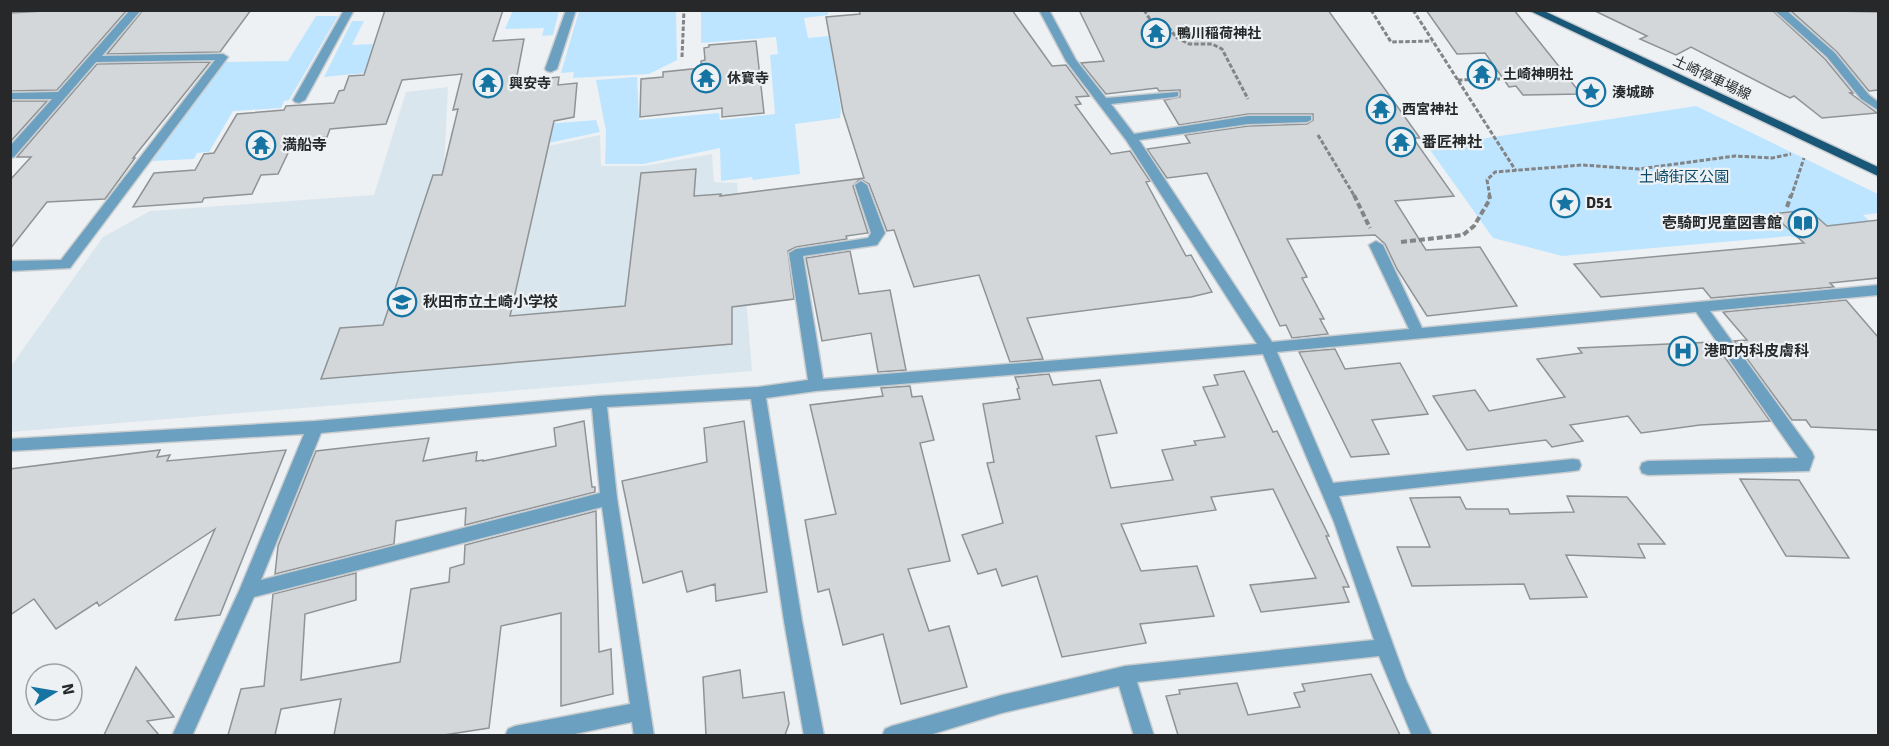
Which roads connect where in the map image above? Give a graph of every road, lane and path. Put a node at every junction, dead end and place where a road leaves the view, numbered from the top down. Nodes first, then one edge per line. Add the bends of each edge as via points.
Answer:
1 (136, 10) edge
2 (350, 10) edge
3 (571, 10) edge
4 (684, 10) edge
5 (1044, 10) edge
6 (1144, 10) edge
7 (1371, 10) edge
8 (1413, 10) edge
9 (1533, 10) edge
10 (1779, 10) edge
11 (1433, 41) junction
12 (1189, 44) dead end
13 (682, 57) dead end
14 (94, 59) junction
15 (551, 69) dead end
16 (1500, 79) dead end
17 (1458, 80) junction
18 (1174, 94) dead end
19 (64, 95) junction
20 (10, 96) edge
21 (299, 100) dead end
22 (1102, 102) junction
23 (1878, 107) edge
24 (1307, 118) dead end
25 (1131, 138) junction
26 (1807, 152) dead end
27 (10, 154) edge
28 (1795, 154) dead end
29 (1515, 171) junction
30 (1878, 172) edge
31 (861, 185) dead end
32 (1787, 207) dead end
33 (1376, 245) joint
34 (10, 266) edge
35 (1878, 290) edge
36 (1699, 306) junction
37 (1417, 332) junction
38 (1268, 348) junction
39 (816, 385) junction
40 (758, 393) junction
41 (600, 402) junction
42 (315, 427) junction
43 (10, 445) edge
44 (1573, 465) dead end
45 (1648, 468) dead end
46 (1328, 490) junction
47 (609, 498) junction
48 (248, 591) junction
49 (1386, 647) junction
50 (1125, 675) junction
51 (641, 711) junction
52 (182, 735) edge
53 (515, 735) edge
54 (644, 735) edge
55 (814, 735) edge
56 (892, 735) edge
57 (1144, 735) edge
58 (1422, 735) edge

1 - 14 street
2 - 21 street
3 - 15 street
4 - 13 path
5 - 22 street via 1071,61
6 - 12 path via 1152,21 1165,23 1177,38
7 - 11 path via 1391,42
8 - 11 path
9 - 30 main road, 土崎停車場線
10 - 23 street via 1831,55
11 - 17 path
14 - 19 street
14 - 34 street via 223,57 65,265
16 - 17 path
17 - 29 path
18 - 22 street
19 - 20 street
19 - 27 street
22 - 25 street
24 - 25 street via 1248,120
25 - 38 street
26 - 32 path
28 - 29 path via 1772,158 1736,156 1640,169 1582,165
29 - 33 path via 1495,172 1487,180 1490,199 1474,226 1463,235
31 - 39 street via 879,233 872,242 796,253
33 - 37 street
35 - 36 street
36 - 37 street
36 - 45 street via 1806,458 1803,466
37 - 38 street
38 - 39 street
38 - 46 street
39 - 40 street
40 - 41 street
40 - 55 street
41 - 42 street
41 - 47 street
42 - 43 street
42 - 48 street
44 - 46 street
46 - 49 street
47 - 48 street
47 - 51 street
48 - 52 street
49 - 50 street
49 - 58 street
50 - 56 street
50 - 57 street
51 - 53 street
51 - 54 street

